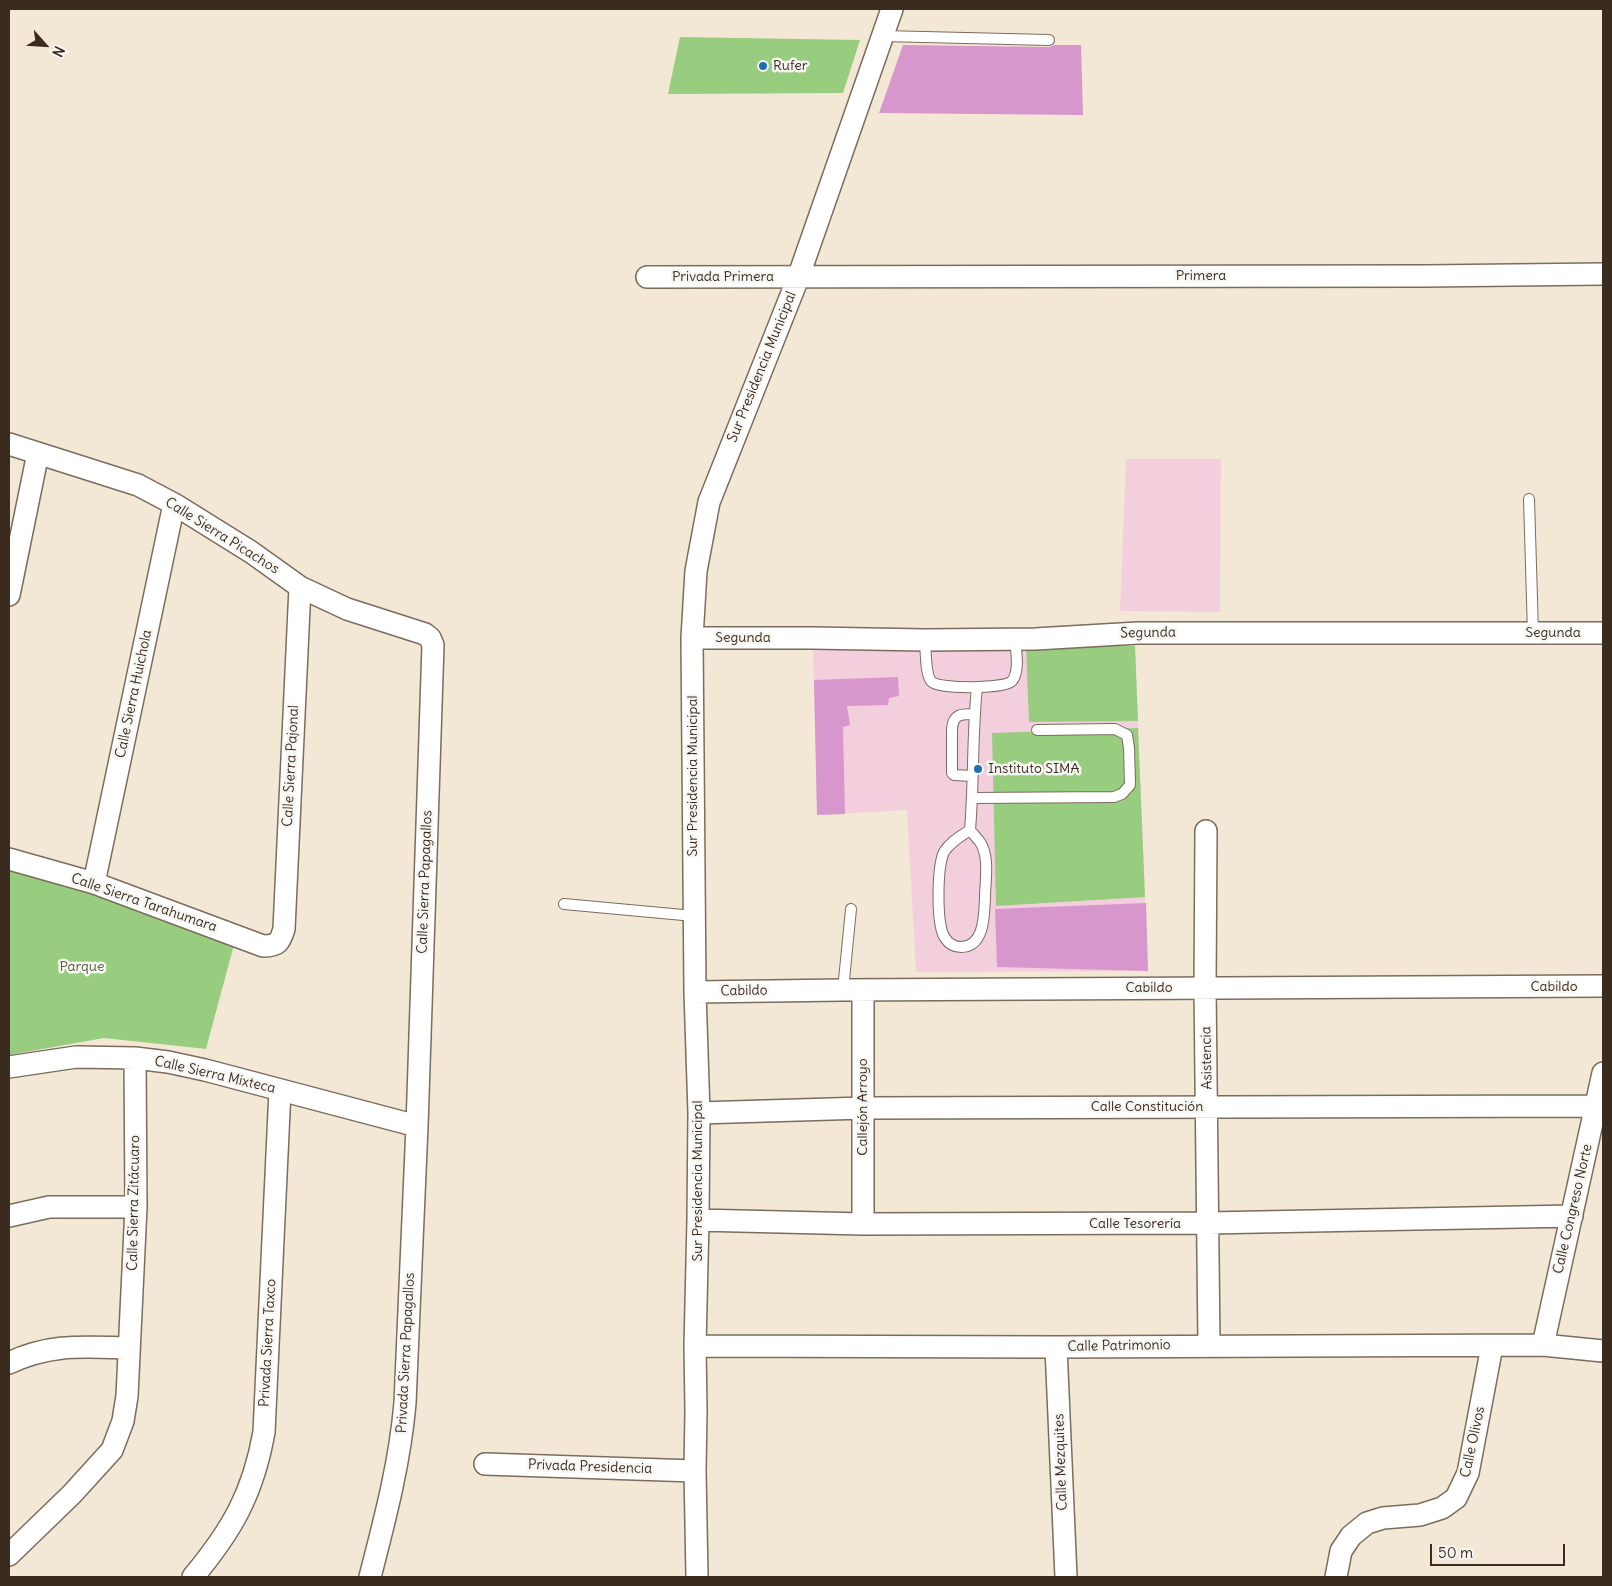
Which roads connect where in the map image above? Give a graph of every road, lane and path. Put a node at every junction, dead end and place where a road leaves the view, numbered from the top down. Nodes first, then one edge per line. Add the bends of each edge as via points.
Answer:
1 (892, 9) edge
2 (882, 36) junction
3 (1048, 40) dead end
4 (1603, 274) edge
5 (647, 277) dead end
6 (798, 278) junction
7 (9, 444) edge
8 (38, 454) junction
9 (1529, 499) dead end
10 (174, 504) junction
11 (300, 587) junction
12 (9, 595) edge
13 (1533, 633) junction
14 (1603, 633) edge
15 (430, 638) joint
16 (692, 638) junction
17 (1015, 639) junction
18 (925, 640) junction
19 (977, 687) junction
20 (974, 714) junction
21 (1037, 730) dead end
22 (972, 776) junction
23 (973, 798) junction
24 (970, 830) junction
25 (1206, 831) dead end
26 (9, 859) edge
27 (94, 884) junction
28 (564, 904) dead end
29 (851, 909) dead end
30 (694, 916) junction
31 (278, 943) joint
32 (1603, 986) edge
33 (1205, 988) junction
34 (853, 990) junction
35 (695, 992) junction
36 (135, 1058) junction
37 (9, 1067) edge
38 (1603, 1073) edge
39 (280, 1090) junction
40 (1596, 1106) junction
41 (1208, 1107) junction
42 (864, 1108) junction
43 (699, 1113) junction
44 (417, 1126) junction
45 (136, 1207) junction
46 (9, 1216) edge
47 (1572, 1216) junction
48 (698, 1220) junction
49 (1208, 1223) junction
50 (863, 1224) junction
51 (1210, 1345) junction
52 (1543, 1345) junction
53 (695, 1346) junction
54 (1492, 1346) junction
55 (1056, 1347) junction
56 (129, 1348) junction
57 (1603, 1351) edge
58 (9, 1363) edge
59 (485, 1464) dead end
60 (694, 1471) junction
61 (9, 1554) edge
62 (193, 1577) edge
63 (370, 1577) edge
64 (697, 1577) edge
65 (1066, 1577) edge
66 (1336, 1577) edge

1 - 2 street, Sur Presidencia Municipal
2 - 3 lane
2 - 6 street, Sur Presidencia Municipal
4 - 6 street, Primera
5 - 6 street, Privada Primera
6 - 16 street, Sur Presidencia Municipal via 709,502 696,571
7 - 8 street, Calle Sierra Picachos
8 - 10 street, Calle Sierra Picachos via 138,485
8 - 12 street
9 - 13 lane
10 - 11 street, Calle Sierra Picachos
10 - 27 street, Calle Sierra Huichola
11 - 15 street, Calle Sierra Picachos via 347,609 412,629
11 - 31 street, Calle Sierra Pajonal via 284,929
13 - 14 street, Segunda
13 - 17 street, Segunda via 1138,633
15 - 44 street, Calle Sierra Papagallos via 433,663
16 - 18 street, Segunda
16 - 30 street, Sur Presidencia Municipal
17 - 18 street, Segunda
17 - 19 lane via 1016,670 1012,682
18 - 19 lane via 931,682 942,686
19 - 20 lane
20 - 22 lane
20 - 22 lane via 960,714 952,723 952,773
21 - 23 lane via 1115,729 1127,735 1130,785 1114,797
22 - 23 lane
23 - 24 lane
24 - 24 lane via 981,843 985,856 984,914 981,932 974,942 957,947 949,943 940,924 940,863 954,841
25 - 33 street, Asistencia
26 - 27 street, Calle Sierra Tarahumara
27 - 31 street, Calle Sierra Tarahumara via 263,946
28 - 30 lane
29 - 34 lane
30 - 35 street, Sur Presidencia Municipal
32 - 33 street, Cabildo
33 - 34 street, Cabildo
33 - 41 street, Asistencia
34 - 35 street, Cabildo
34 - 42 street, Callejón Arroyo
35 - 43 street, Sur Presidencia Municipal
36 - 37 street, Calle Sierra Mixteca via 76,1057
36 - 39 street, Calle Sierra Mixteca via 205,1070
36 - 45 street, Calle Sierra Zitácuaro
38 - 40 street, Calle Congreso Norte
39 - 44 street, Calle Sierra Mixteca
39 - 62 street, Privada Sierra Taxco via 264,1432 260,1457 246,1498 230,1527
40 - 41 street, Calle Constitución
40 - 47 street, Calle Congreso Norte
41 - 42 street, Calle Constitución
41 - 49 street, Asistencia
42 - 43 street, Calle Constitución
42 - 50 street, Callejón Arroyo
43 - 48 street, Sur Presidencia Municipal
44 - 63 street, Privada Sierra Papagallos via 402,1434 387,1513
45 - 46 street via 49,1207
45 - 56 street, Calle Sierra Zitácuaro
47 - 49 street, Calle Tesorería
47 - 52 street, Calle Congreso Norte
48 - 50 street, Calle Tesorería
48 - 53 street, Sur Presidencia Municipal
49 - 50 street, Calle Tesorería
49 - 51 street, Asistencia
51 - 54 street, Calle Patrimonio
51 - 55 street, Calle Patrimonio
52 - 54 street, Calle Patrimonio
52 - 57 street, Calle Patrimonio
53 - 55 street, Calle Patrimonio
53 - 60 street, Sur Presidencia Municipal
54 - 66 street, Calle Olivos via 1468,1473 1456,1498 1442,1508 1420,1515 1383,1518 1367,1524 1351,1536 1341,1551
55 - 65 street, Calle Mezquites
56 - 58 street via 62,1347 40,1351
56 - 61 street, Calle Sierra Zitácuaro via 123,1421 112,1450 72,1494
59 - 60 street, Privada Presidencia
60 - 64 street, Sur Presidencia Municipal

